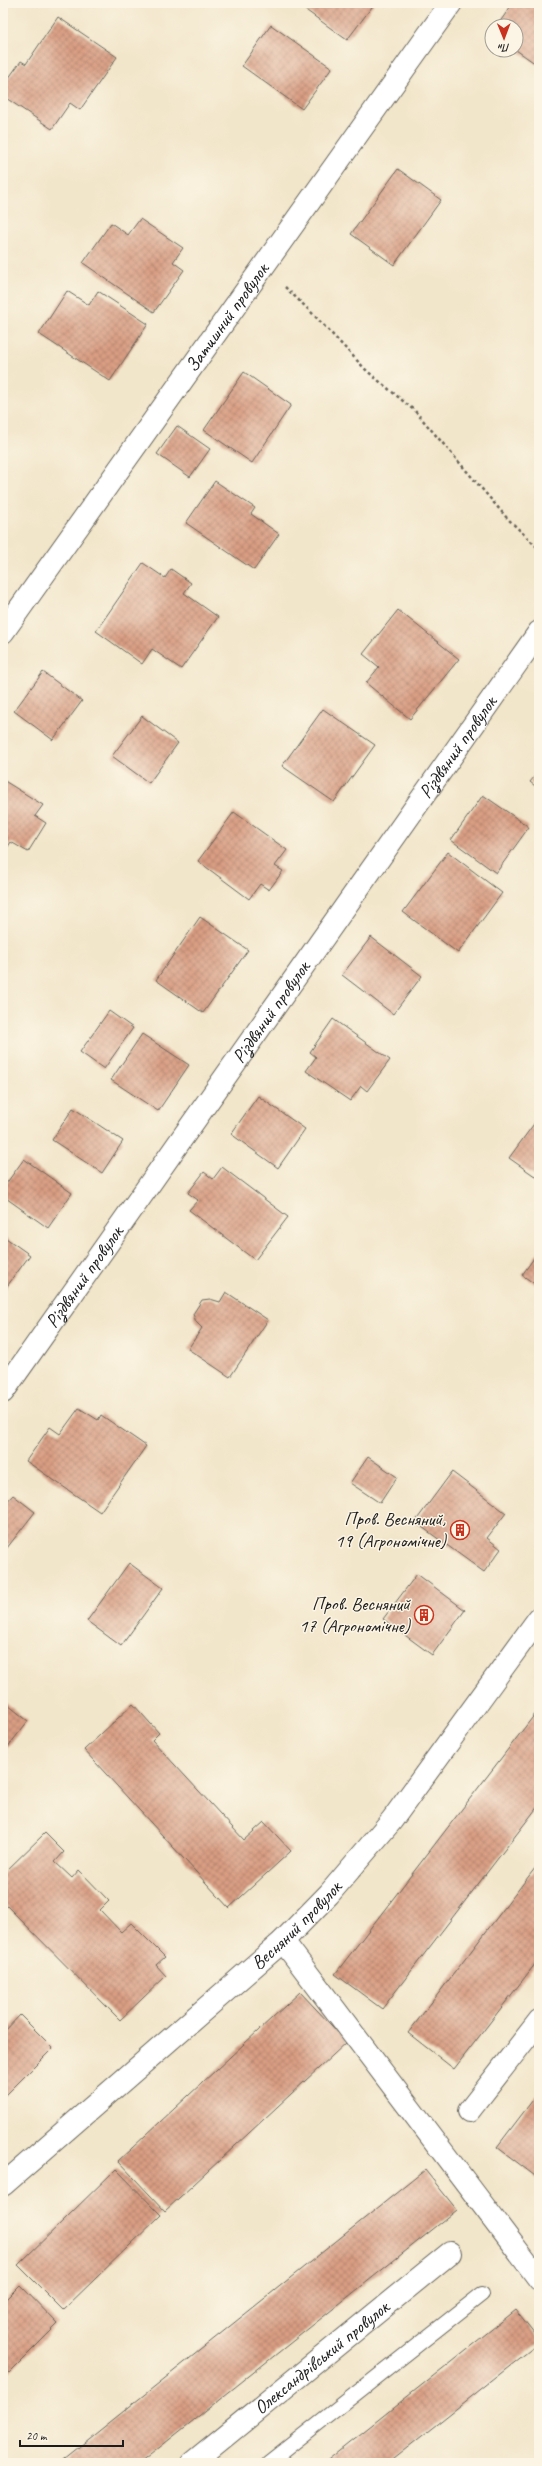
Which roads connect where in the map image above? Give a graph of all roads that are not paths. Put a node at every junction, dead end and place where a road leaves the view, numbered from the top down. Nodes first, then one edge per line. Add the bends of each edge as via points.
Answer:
1 (451, 3) edge
2 (3, 632) edge
3 (539, 632) edge
4 (3, 1392) edge
5 (539, 1618) edge
6 (283, 1941) junction
7 (539, 2021) edge
8 (469, 2111) dead end
9 (3, 2185) edge
10 (450, 2253) dead end
11 (539, 2279) edge
12 (482, 2294) dead end
13 (192, 2463) edge
14 (268, 2463) edge

1 - 2 street, Затишний провулок
3 - 4 street, Різдвяний провулок
5 - 6 street, Весняний провулок via 392,1820 347,1873
6 - 9 street, Весняний провулок
6 - 11 street
7 - 8 street
10 - 13 street, Олександрівський провулок
12 - 14 lane

